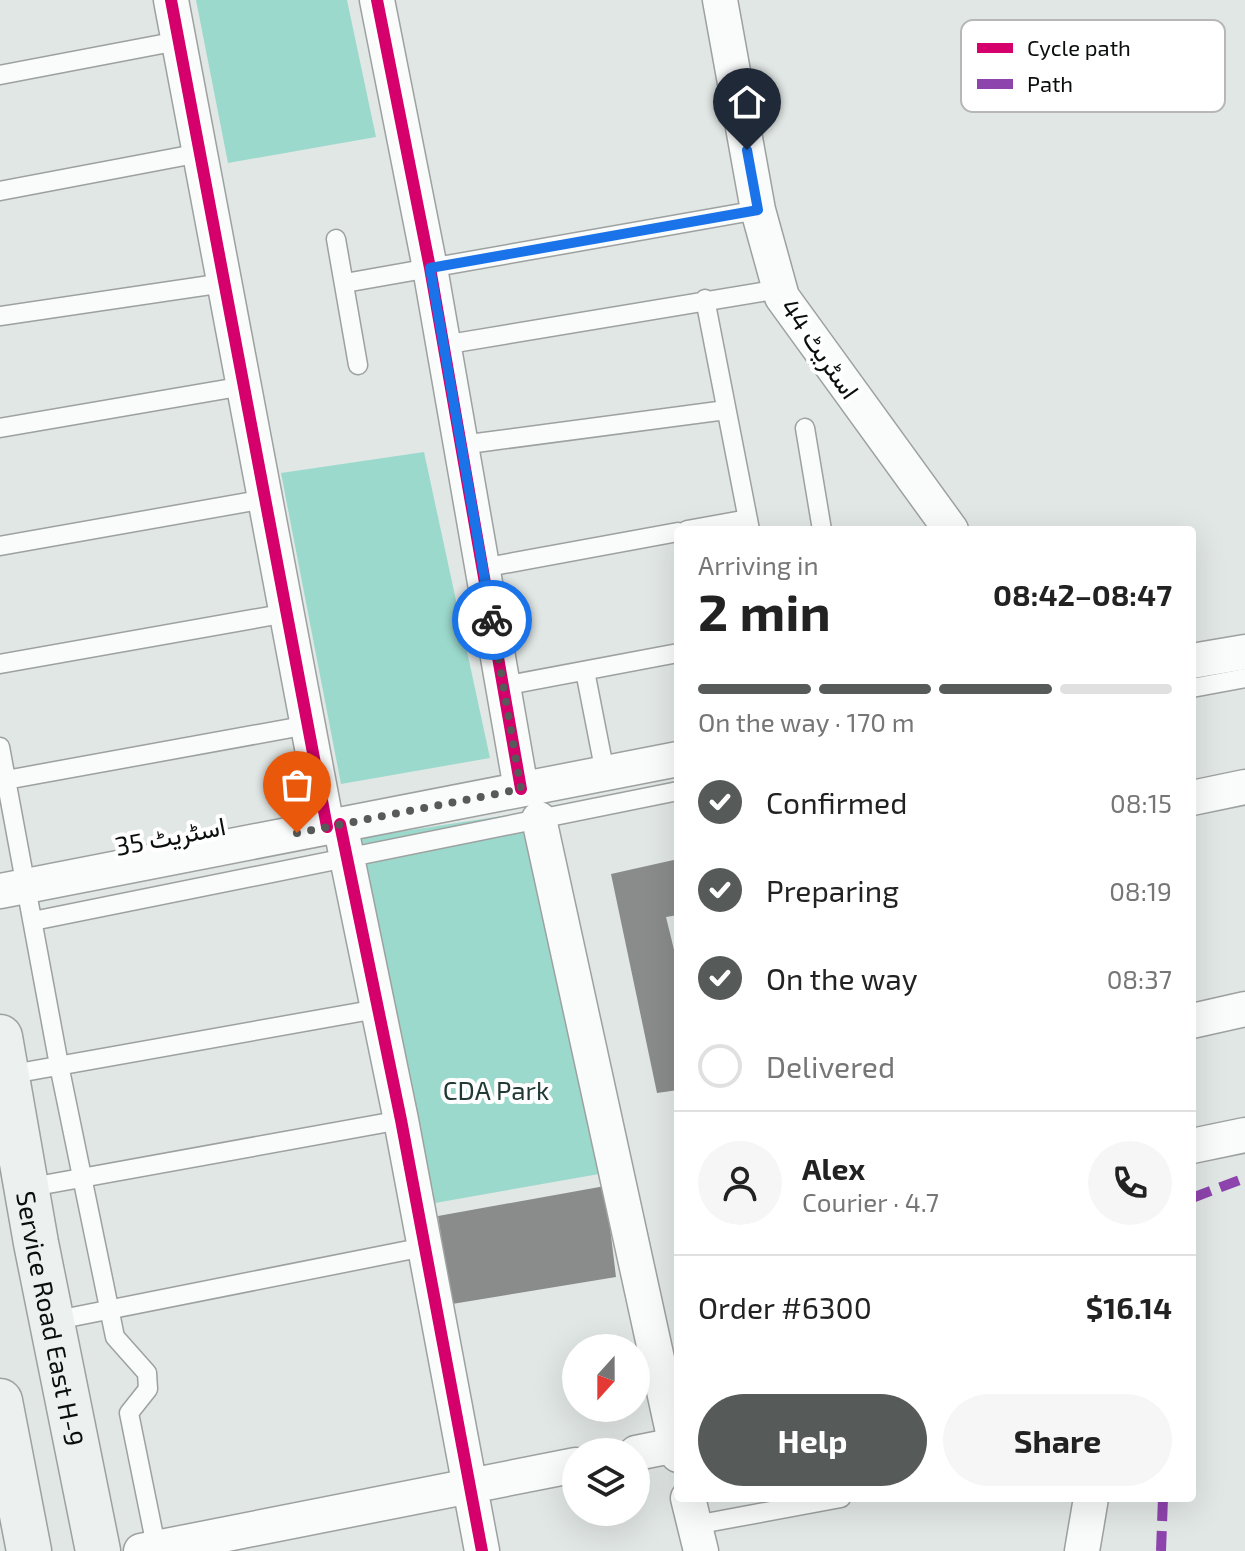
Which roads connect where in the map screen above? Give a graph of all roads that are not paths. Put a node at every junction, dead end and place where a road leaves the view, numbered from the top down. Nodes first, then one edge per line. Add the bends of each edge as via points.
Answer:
1 (171, 0) edge
2 (377, 0) edge
3 (720, 0) edge
4 (178, 41) junction
5 (0, 75) edge
6 (200, 153) junction
7 (0, 191) edge
8 (758, 210) junction
9 (336, 239) dead end
10 (430, 268) junction
11 (224, 283) junction
12 (345, 283) junction
13 (780, 289) junction
14 (705, 299) junction
15 (0, 316) edge
16 (443, 345) junction
17 (358, 365) dead end
18 (244, 386) junction
19 (726, 410) junction
20 (0, 428) edge
21 (805, 428) dead end
22 (461, 445) junction
23 (265, 499) junction
24 (749, 524) edge
25 (728, 526) edge
26 (821, 526) edge
27 (948, 526) edge
28 (674, 533) edge
29 (0, 546) edge
30 (482, 568) junction
31 (287, 613) junction
32 (1245, 652) edge
33 (674, 654) edge
34 (1196, 660) edge
35 (0, 664) edge
36 (585, 671) junction
37 (1245, 678) edge
38 (503, 686) junction
39 (1196, 687) edge
40 (308, 725) junction
41 (0, 747) edge
42 (674, 760) edge
43 (605, 773) junction
44 (6, 780) junction
45 (1245, 787) edge
46 (521, 789) junction
47 (674, 792) edge
48 (1196, 797) edge
49 (539, 819) junction
50 (334, 825) junction
51 (345, 859) junction
52 (13, 888) edge
53 (33, 921) junction
54 (377, 1009) junction
55 (1245, 1009) edge
56 (1196, 1020) edge
57 (3, 1056) edge
58 (59, 1065) junction
59 (401, 1120) junction
60 (1245, 1135) edge
61 (1196, 1145) edge
62 (82, 1176) junction
63 (26, 1188) junction
64 (18, 1246) edge
65 (424, 1247) junction
66 (109, 1307) junction
67 (52, 1321) junction
68 (0, 1401) edge
69 (674, 1436) edge
70 (674, 1450) edge
71 (650, 1452) edge
72 (562, 1468) edge
73 (468, 1486) junction
74 (819, 1502) edge
75 (1090, 1502) edge
76 (695, 1525) edge
77 (152, 1550) edge
78 (29, 1551) edge
79 (98, 1551) edge
80 (482, 1551) edge
81 (1082, 1551) edge

1 - 4 street
2 - 10 street
3 - 8 street, اسٹریٹ 44
4 - 5 lane
4 - 6 street
6 - 7 lane
6 - 11 street
8 - 10 lane
8 - 13 street, اسٹریٹ 44
9 - 12 lane
10 - 12 lane
10 - 16 street
11 - 15 lane
11 - 18 street
12 - 17 lane
13 - 14 lane
13 - 27 street, اسٹریٹ 44
14 - 16 lane
14 - 19 lane
16 - 22 street
18 - 20 lane
18 - 23 street
19 - 22 lane
19 - 24 lane
21 - 26 lane
22 - 30 street
23 - 29 lane
23 - 31 street
24 - 25 lane
28 - 30 lane
30 - 38 street
31 - 35 lane
31 - 40 street
32 - 34 street
33 - 36 lane
36 - 38 lane
36 - 43 lane
37 - 39 lane
38 - 46 street
40 - 44 lane
40 - 50 street
41 - 44 lane
42 - 43 street, اسٹریٹ 35
43 - 46 street, اسٹریٹ 35
44 - 52 lane
45 - 48 street
46 - 50 street, اسٹریٹ 35
47 - 49 lane
49 - 51 lane
49 - 69 street
50 - 51 street
50 - 52 street, اسٹریٹ 35
51 - 53 lane
51 - 54 street
52 - 53 lane
53 - 58 lane
54 - 58 lane
54 - 59 street
55 - 56 street
57 - 58 lane
57 - 63 main road, Service Road East H-9
58 - 62 lane
59 - 62 lane
59 - 65 street
60 - 61 street
62 - 63 lane
62 - 66 lane
63 - 64 main road, Service Road East H-9
64 - 67 main road, Service Road East H-9
65 - 66 lane
65 - 73 street
66 - 67 lane
66 - 77 lane via 115,1337 147,1373 148,1389 129,1413
67 - 79 main road, Service Road East H-9
68 - 78 main road
70 - 71 street
72 - 73 street
73 - 77 street
73 - 80 street
74 - 76 lane
75 - 81 street

